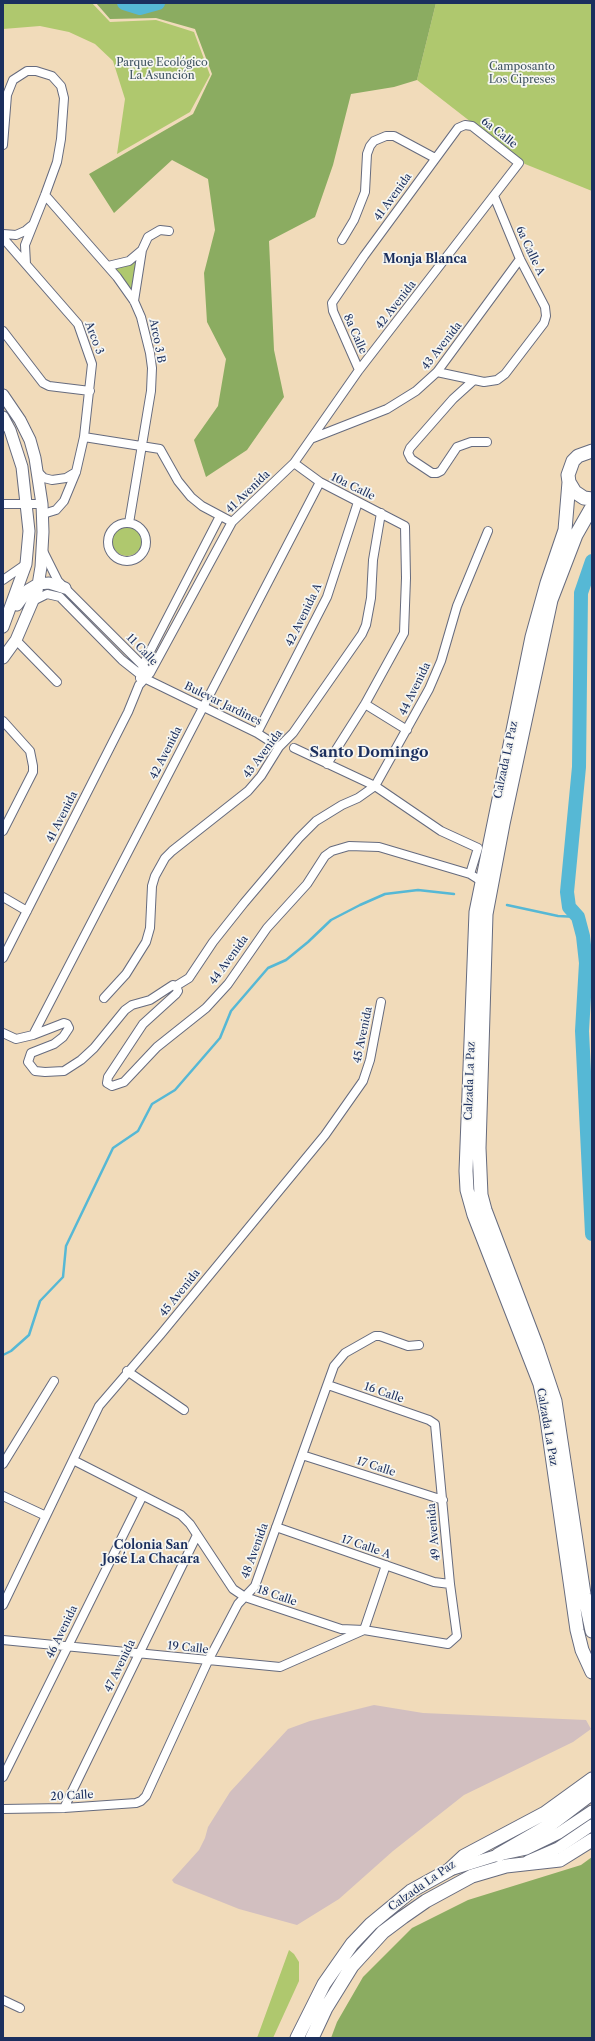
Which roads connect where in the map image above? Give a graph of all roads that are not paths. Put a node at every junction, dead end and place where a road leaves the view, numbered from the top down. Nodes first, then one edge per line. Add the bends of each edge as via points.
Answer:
1 (465, 125) joint
2 (3, 145) edge
3 (435, 158) junction
4 (519, 163) joint
5 (46, 195) junction
6 (494, 196) junction
7 (34, 224) junction
8 (168, 231) dead end
9 (3, 234) edge
10 (3, 238) edge
11 (342, 240) dead end
12 (142, 250) junction
13 (520, 259) junction
14 (26, 264) junction
15 (108, 266) junction
16 (134, 301) junction
17 (332, 307) joint
18 (3, 331) edge
19 (359, 370) junction
20 (437, 372) junction
21 (474, 380) junction
22 (90, 390) junction
23 (3, 395) edge
24 (3, 417) edge
25 (10, 430) junction
26 (84, 437) junction
27 (313, 438) junction
28 (30, 440) junction
29 (487, 442) dead end
30 (141, 446) junction
31 (592, 451) edge
32 (294, 463) junction
33 (37, 471) junction
34 (76, 472) junction
35 (320, 482) junction
36 (569, 482) junction
37 (592, 499) edge
38 (358, 502) junction
39 (27, 503) junction
40 (3, 504) edge
41 (592, 507) edge
42 (42, 509) junction
43 (381, 513) junction
44 (220, 516) junction
45 (232, 522) junction
46 (129, 523) junction
47 (488, 531) dead end
48 (43, 549) junction
49 (26, 564) junction
50 (3, 580) edge
51 (38, 584) junction
52 (65, 588) junction
53 (33, 601) junction
54 (8, 617) junction
55 (3, 627) edge
56 (16, 640) junction
57 (3, 658) edge
58 (143, 665) junction
59 (145, 676) junction
60 (57, 682) dead end
61 (156, 683) joint
62 (365, 704) junction
63 (203, 706) junction
64 (3, 722) edge
65 (407, 730) junction
66 (257, 733) junction
67 (279, 747) junction
68 (294, 748) dead end
69 (327, 764) junction
70 (375, 786) junction
71 (3, 831) edge
72 (476, 878) junction
73 (3, 897) edge
74 (27, 911) junction
75 (3, 958) edge
76 (176, 986) junction
77 (104, 998) dead end
78 (381, 1002) dead end
79 (3, 1033) edge
80 (33, 1035) junction
81 (419, 1345) dead end
82 (127, 1371) junction
83 (54, 1381) dead end
84 (328, 1385) junction
85 (184, 1410) dead end
86 (432, 1422) joint
87 (302, 1455) junction
88 (72, 1460) junction
89 (3, 1464) edge
90 (3, 1496) edge
91 (142, 1496) junction
92 (443, 1500) junction
93 (46, 1516) junction
94 (276, 1527) junction
95 (197, 1535) junction
96 (386, 1565) junction
97 (450, 1584) junction
98 (245, 1597) junction
99 (3, 1605) edge
100 (364, 1630) junction
101 (592, 1631) edge
102 (3, 1640) edge
103 (454, 1640) joint
104 (68, 1646) junction
105 (138, 1654) junction
106 (208, 1661) junction
107 (592, 1672) edge
108 (3, 1777) edge
109 (592, 1779) edge
110 (592, 1793) edge
111 (141, 1801) joint
112 (64, 1808) junction
113 (3, 1809) edge
114 (592, 1811) edge
115 (592, 1825) edge
116 (592, 1840) edge
117 (498, 1855) junction
118 (517, 1864) junction
119 (449, 1870) junction
120 (3, 2000) edge
121 (20, 2008) dead end
122 (296, 2038) edge
123 (312, 2038) edge

1 - 3 street, 41 Avenida via 458,128
1 - 4 street, 6a Calle via 472,126
2 - 5 street via 7,95 13,80 27,71 52,76 61,86 64,98 59,152
3 - 11 street via 394,136 374,141 367,154 365,192 354,220
3 - 17 street, 41 Avenida via 364,256 332,303
4 - 6 street, 42 Avenida
5 - 7 street
5 - 15 street, Arco 3 B
6 - 13 street, 6a Calle A
6 - 19 street, 42 Avenida
7 - 9 street via 25,232 16,235
7 - 14 street via 25,245
8 - 12 street via 160,230 153,233 148,237
10 - 14 street, Arco 3
12 - 15 street via 129,261
12 - 16 street
13 - 20 street, 43 Avenida
13 - 21 street, 6a Calle A via 545,307 544,323 505,374 492,382
14 - 22 street, Arco 3 via 78,324 92,364
15 - 16 street, Arco 3 B
16 - 30 street, Arco 3 B via 141,317 152,368 151,391
17 - 19 street, 8a Calle
18 - 22 street via 43,383 49,386
19 - 27 street, 42 Avenida
20 - 21 street
20 - 27 street, 43 Avenida via 416,391 387,409
21 - 29 street via 444,409 408,453 411,459 432,473 437,473 458,446 471,442
22 - 26 street, Arco 3
23 - 28 main road
24 - 25 main road
25 - 28 main road
25 - 39 main road via 22,467
26 - 30 street
26 - 34 street, Arco 3
27 - 32 street, 42 Avenida
28 - 33 main road
30 - 44 street via 160,449 178,481 191,497
30 - 46 street, Arco 3 B
31 - 36 main road, Calzada La Paz via 584,452 573,461 568,475
32 - 35 street, 10a Calle
32 - 45 street, 41 Avenida
33 - 34 street via 44,478 52,480 66,478
33 - 42 main road
34 - 42 street, Arco 3 via 64,500 56,510
35 - 38 street, 10a Calle
35 - 63 street, 42 Avenida
36 - 37 main road via 579,495
36 - 72 main road, Calzada La Paz via 564,530 532,637
38 - 43 street, 10a Calle
38 - 66 street, 42 Avenida A via 327,597
39 - 40 street
39 - 42 street
39 - 49 main road via 29,531
41 - 101 main road, Calzada La Paz via 576,535 551,600 486,914 479,1168 485,1210 553,1394
42 - 48 main road
43 - 62 street, 10a Calle via 405,526 404,633
43 - 67 street, 43 Avenida via 366,625 328,684 293,733
44 - 45 street
44 - 58 street, 41 Avenida
45 - 59 street, 41 Avenida
46 - 46 street via 113,529 108,540 111,552 127,561 139,557 146,546 141,529
47 - 65 street, 44 Avenida via 458,606 441,661
48 - 51 main road
48 - 52 street, 11 Calle via 58,581
49 - 50 street
49 - 54 main road
51 - 52 main road via 49,583
51 - 53 main road
51 - 54 main road via 24,594
52 - 58 street, 11 Calle
53 - 56 main road
53 - 59 street, 11 Calle via 47,594 60,597 122,660
54 - 55 main road
56 - 57 main road
56 - 60 street
58 - 59 street, 11 Calle
59 - 61 street, 11 Calle
59 - 74 street, 41 Avenida
61 - 63 street, Bulevar Jardines
62 - 65 street
62 - 69 street
63 - 66 street, Bulevar Jardines
63 - 80 street, 42 Avenida
64 - 71 street via 30,751 33,761 33,772
65 - 70 street, 44 Avenida
66 - 67 street, Bulevar Jardines
67 - 77 street, 43 Avenida via 248,791 165,858 152,886 150,928 146,942 126,974
68 - 69 street
69 - 70 street
70 - 72 street via 441,831 478,848
70 - 76 street, 44 Avenida via 325,815 299,838 213,942 189,978
72 - 76 street, 44 Avenida via 379,847 349,846 332,851 325,856 307,884 266,928 228,984 206,1008 157,1047 124,1082 112,1086 108,1083 108,1077 143,1024 176,994
72 - 107 main road, Calzada La Paz via 467,1190 474,1215 540,1384 577,1630 582,1650
73 - 74 street
74 - 75 street, 41 Avenida
76 - 80 street, 44 Avenida via 173,985 150,1000 132,1005 125,1010 94,1048 64,1070 35,1071 28,1062 28,1057 31,1053 54,1044 63,1037 69,1026 64,1024
78 - 82 street, 45 Avenida via 370,1060 363,1081 325,1135 161,1334
79 - 80 street via 16,1038
81 - 84 street, 48 Avenida via 408,1346 375,1336 339,1357
82 - 85 street
82 - 88 street, 45 Avenida via 99,1406
83 - 89 street
84 - 86 street, 16 Calle
84 - 87 street, 48 Avenida
86 - 92 street, 49 Avenida
87 - 92 street, 17 Calle
87 - 94 street, 48 Avenida
88 - 91 street, 18 Calle
88 - 93 street, 45 Avenida
90 - 93 street
91 - 95 street, 18 Calle via 182,1516
91 - 104 street, 46 Avenida
92 - 97 street, 49 Avenida
93 - 99 street, 45 Avenida
94 - 96 street, 17 Calle A
94 - 98 street, 48 Avenida via 255,1586
95 - 98 street, 18 Calle via 233,1589
95 - 105 street, 47 Avenida
96 - 97 street, 17 Calle A via 434,1582
96 - 100 street
97 - 103 street, 49 Avenida via 457,1636
98 - 100 street, 18 Calle via 341,1629
98 - 106 street, 48 Avenida via 238,1604
100 - 103 street, 18 Calle via 448,1644
100 - 106 street, 19 Calle via 280,1667
102 - 104 street, 19 Calle
104 - 105 street, 19 Calle
104 - 108 street, 46 Avenida
105 - 106 street, 19 Calle
105 - 112 street, 47 Avenida
106 - 111 street, 48 Avenida via 146,1796
109 - 119 main road, Calzada La Paz via 545,1813 464,1856
110 - 117 main road via 550,1825
111 - 112 street, 20 Calle via 136,1804
112 - 113 street, 20 Calle
114 - 117 main road via 542,1842 526,1849
115 - 118 main road via 558,1848
116 - 118 main road, Calzada La Paz via 560,1860
117 - 119 main road
118 - 123 main road, Calzada La Paz via 486,1871 460,1882 426,1901 383,1932 352,1966 326,2008
119 - 122 main road, Calzada La Paz via 411,1891 361,1934 324,1984
120 - 121 street

